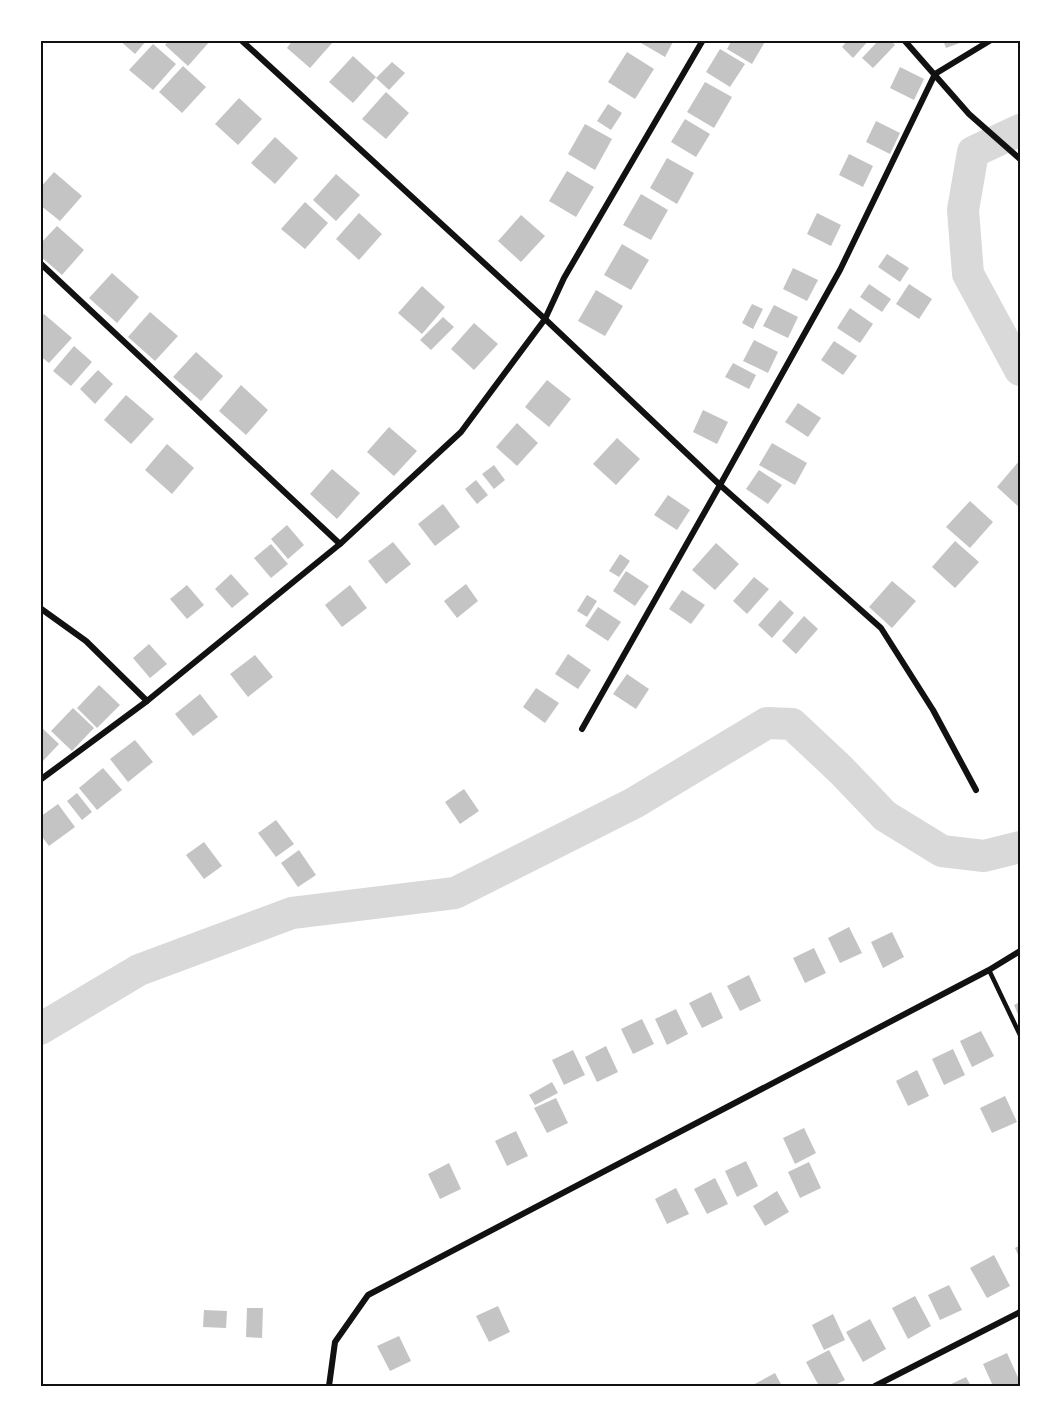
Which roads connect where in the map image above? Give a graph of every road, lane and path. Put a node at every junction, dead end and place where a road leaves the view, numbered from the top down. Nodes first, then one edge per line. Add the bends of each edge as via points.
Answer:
1 (241, 40) edge
2 (703, 40) edge
3 (904, 40) edge
4 (991, 40) edge
5 (935, 74) junction
6 (1020, 159) edge
7 (40, 263) edge
8 (545, 319) junction
9 (720, 485) junction
10 (340, 544) junction
11 (40, 608) edge
12 (147, 701) junction
13 (582, 729) dead end
14 (40, 780) edge
15 (976, 790) dead end
16 (1020, 951) edge
17 (989, 970) junction
18 (1020, 1035) edge
19 (1020, 1312) edge
20 (329, 1386) edge
21 (875, 1386) edge

1 - 8 street
2 - 8 street via 564,278
3 - 5 street
4 - 5 street
5 - 6 street via 969,114
5 - 9 street via 840,270
7 - 10 street
8 - 9 street
8 - 10 street via 461,432
9 - 13 street
9 - 15 street via 881,628 933,710
10 - 12 street
11 - 12 street via 86,641
12 - 14 street
16 - 17 street
17 - 18 lane
17 - 20 street via 369,1295 335,1342
19 - 21 street

